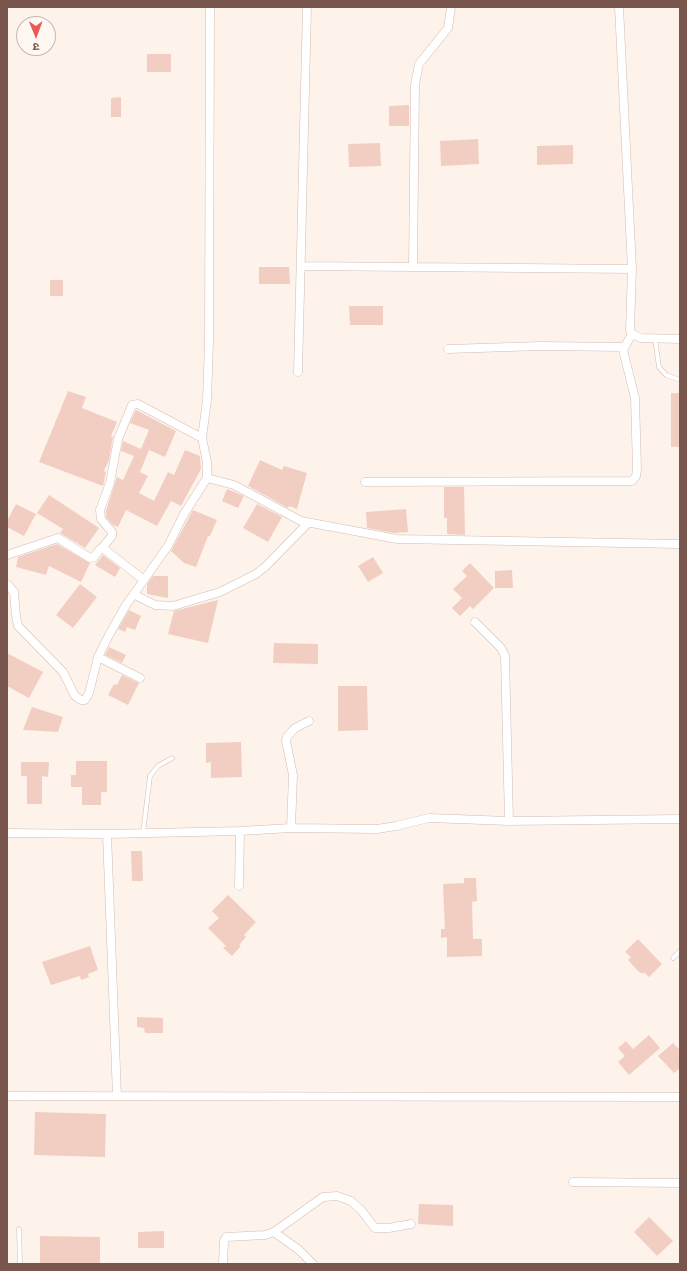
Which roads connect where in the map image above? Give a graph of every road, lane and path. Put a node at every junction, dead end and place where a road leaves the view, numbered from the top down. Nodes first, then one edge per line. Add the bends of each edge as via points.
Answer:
1 (210, 7) edge
2 (306, 7) edge
3 (451, 7) edge
4 (619, 7) edge
5 (300, 266) junction
6 (413, 267) junction
7 (632, 269) junction
8 (632, 334) junction
9 (655, 339) junction
10 (680, 339) edge
11 (624, 347) junction
12 (448, 349) dead end
13 (298, 372) dead end
14 (680, 380) edge
15 (202, 438) junction
16 (207, 478) junction
17 (365, 482) dead end
18 (308, 523) junction
19 (680, 544) edge
20 (102, 548) junction
21 (7, 555) edge
22 (144, 580) junction
23 (7, 584) edge
24 (135, 595) junction
25 (475, 622) dead end
26 (98, 657) junction
27 (140, 678) dead end
28 (309, 721) dead end
29 (172, 758) dead end
30 (680, 819) edge
31 (509, 821) junction
32 (291, 828) junction
33 (240, 831) junction
34 (7, 833) edge
35 (143, 833) junction
36 (108, 834) junction
37 (239, 886) dead end
38 (680, 951) edge
39 (673, 958) dead end
40 (7, 1096) edge
41 (117, 1096) junction
42 (680, 1097) edge
43 (573, 1182) dead end
44 (680, 1183) edge
45 (411, 1224) dead end
46 (19, 1229) dead end
47 (274, 1232) junction
48 (20, 1264) edge
49 (223, 1264) edge
50 (313, 1264) edge

1 - 15 street via 209,341 207,400
2 - 5 street
3 - 6 street via 448,28 420,64 415,85
4 - 7 street
5 - 6 street
5 - 13 street
6 - 7 street
7 - 8 street via 629,325
8 - 9 street
8 - 11 street
9 - 10 street
9 - 14 lane via 657,364 661,371
11 - 12 street
11 - 17 street via 624,358 635,398 637,469 632,481
15 - 16 street
15 - 20 street via 138,404 132,405 118,439 110,483 100,510 101,520 111,529 112,534
16 - 18 street via 234,485
16 - 22 street via 184,514 168,546
18 - 19 street via 397,539
18 - 24 street via 256,574 220,592 173,606 155,605
20 - 21 street via 90,558 56,537
20 - 22 street
22 - 24 street
23 - 26 street via 14,592 18,626 61,669 72,693 81,700 89,693
24 - 26 street via 112,629
25 - 31 street via 502,648 505,656
26 - 27 street
28 - 32 street via 296,728 286,741 293,775
29 - 35 lane via 158,766 150,776
30 - 31 street
31 - 32 street via 429,818 388,828
32 - 33 street
33 - 35 street
33 - 37 street
34 - 36 street
35 - 36 street
36 - 41 street
38 - 39 lane
40 - 41 street
41 - 42 street
43 - 44 street
45 - 47 street via 375,1228 352,1201 337,1196 323,1196
46 - 48 lane
47 - 49 street via 265,1235 226,1237
47 - 50 street

